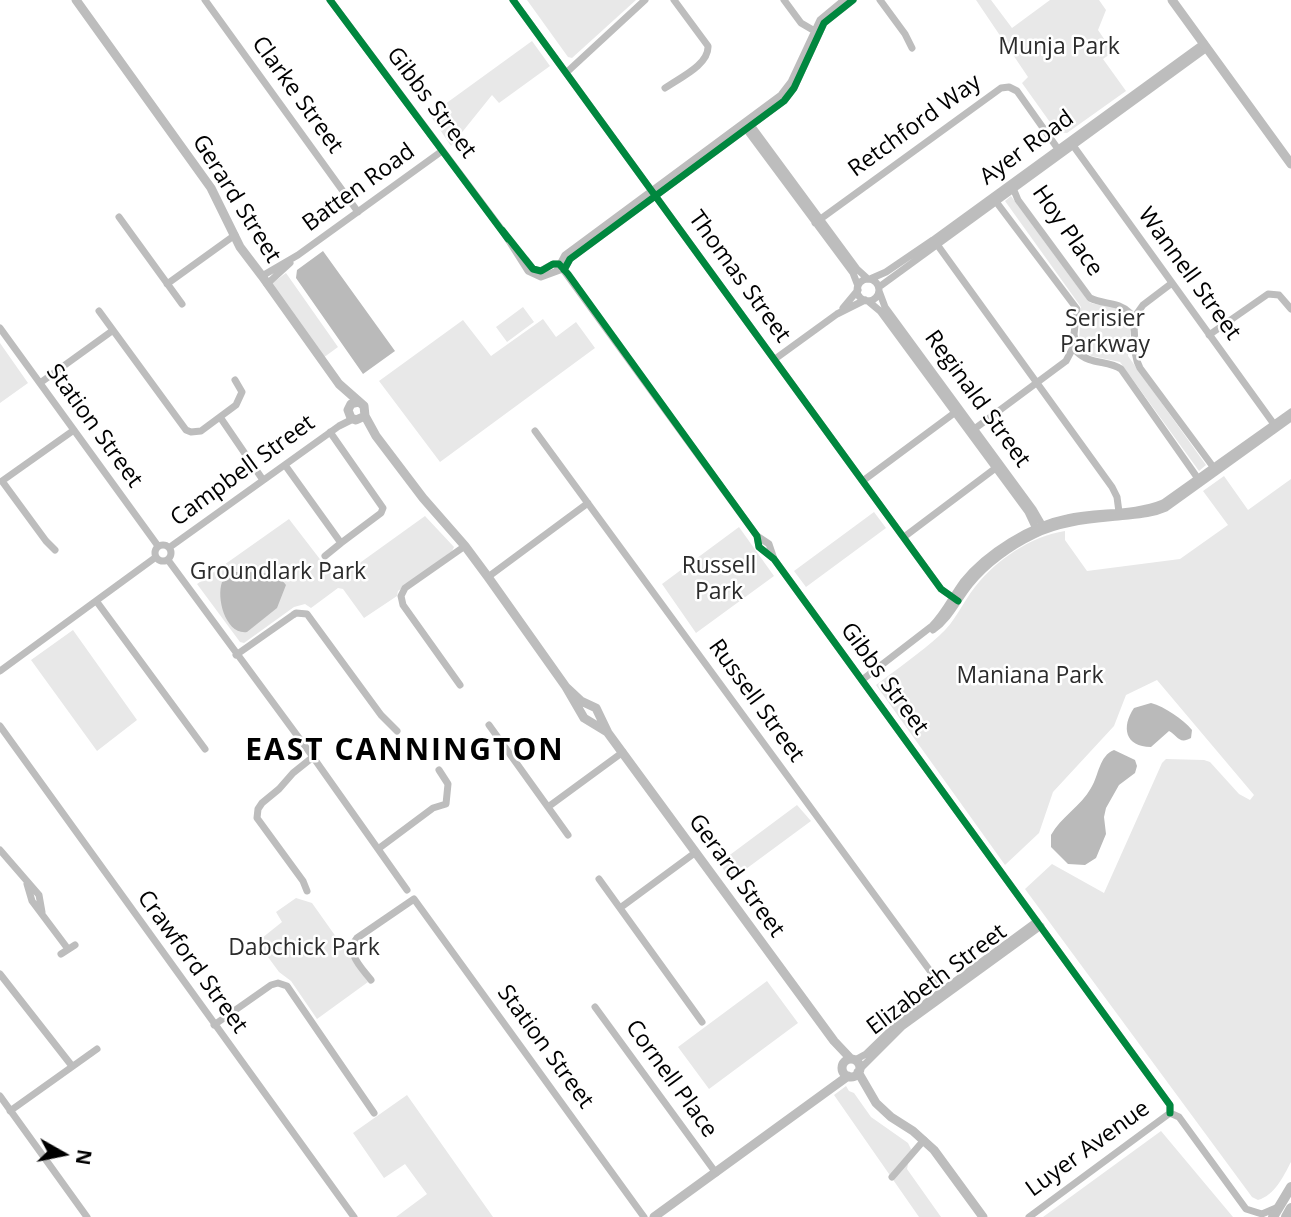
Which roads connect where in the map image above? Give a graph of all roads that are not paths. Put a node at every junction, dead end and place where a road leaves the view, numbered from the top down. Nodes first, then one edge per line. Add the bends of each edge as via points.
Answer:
1 (76, 0) edge
2 (205, 0) edge
3 (330, 0) edge
4 (513, 0) edge
5 (645, 0) edge
6 (674, 0) edge
7 (784, 0) edge
8 (844, 0) edge
9 (853, 0) edge
10 (880, 0) edge
11 (1172, 0) edge
12 (816, 32) junction
13 (1206, 45) junction
14 (912, 48) dead end
15 (567, 72) junction
16 (666, 88) dead end
17 (747, 125) junction
18 (1072, 143) junction
19 (1058, 149) junction
20 (442, 151) junction
21 (1291, 164) edge
22 (1012, 187) junction
23 (654, 193) junction
24 (995, 200) junction
25 (358, 212) junction
26 (119, 217) dead end
27 (818, 221) junction
28 (234, 235) junction
29 (935, 242) junction
30 (560, 268) junction
31 (869, 279) junction
32 (264, 280) junction
33 (1172, 283) junction
34 (167, 284) junction
35 (858, 288) junction
36 (879, 289) junction
37 (867, 300) junction
38 (182, 304) dead end
39 (1291, 309) edge
40 (99, 311) dead end
41 (837, 314) junction
42 (1130, 314) junction
43 (0, 328) edge
44 (112, 331) junction
45 (1209, 335) junction
46 (1075, 344) junction
47 (775, 359) junction
48 (1086, 359) junction
49 (1066, 361) junction
50 (235, 380) dead end
51 (1037, 382) junction
52 (40, 383) junction
53 (339, 384) junction
54 (359, 402) junction
55 (958, 411) junction
56 (1291, 411) edge
57 (355, 415) junction
58 (220, 418) junction
59 (1291, 418) edge
60 (1275, 426) junction
61 (74, 430) junction
62 (972, 430) junction
63 (536, 431) dead end
64 (330, 432) junction
65 (285, 465) junction
66 (998, 466) junction
67 (1215, 470) junction
68 (1, 480) edge
69 (263, 480) junction
70 (864, 480) junction
71 (1200, 481) junction
72 (588, 503) junction
73 (1119, 514) junction
74 (1040, 529) junction
75 (904, 537) junction
76 (341, 543) junction
77 (158, 546) junction
78 (465, 546) junction
79 (170, 547) junction
80 (55, 550) dead end
81 (325, 556) dead end
82 (156, 557) junction
83 (168, 560) junction
84 (488, 577) junction
85 (957, 596) junction
86 (97, 602) junction
87 (236, 655) junction
88 (0, 671) edge
89 (862, 680) junction
90 (460, 685) dead end
91 (566, 687) junction
92 (489, 725) dead end
93 (0, 727) edge
94 (397, 731) dead end
95 (608, 733) junction
96 (205, 749) dead end
97 (623, 752) junction
98 (313, 757) junction
99 (439, 770) dead end
100 (548, 807) junction
101 (568, 835) dead end
102 (378, 849) junction
103 (0, 850) edge
104 (696, 852) junction
105 (599, 879) dead end
106 (407, 890) dead end
107 (307, 891) dead end
108 (620, 908) junction
109 (1039, 923) junction
110 (68, 950) dead end
111 (0, 974) edge
112 (371, 980) dead end
113 (945, 992) junction
114 (595, 1007) dead end
115 (702, 1022) dead end
116 (214, 1025) junction
117 (97, 1049) dead end
118 (72, 1066) junction
119 (851, 1069) junction
120 (0, 1096) edge
121 (10, 1111) junction
122 (374, 1113) dead end
123 (1170, 1113) junction
124 (924, 1140) junction
125 (716, 1173) junction
126 (892, 1177) dead end
127 (1291, 1187) edge
128 (1286, 1213) edge
129 (87, 1217) edge
130 (354, 1217) edge
131 (644, 1217) edge
132 (654, 1217) edge
133 (983, 1217) edge
134 (1029, 1217) edge
135 (1273, 1217) edge

1 - 28 street, Gerard Street via 211,188
2 - 25 street, Clarke Street
3 - 20 street, Gibbs Street
4 - 15 street, Thomas Street
5 - 15 street
6 - 16 street via 708,50 702,62
7 - 12 street via 802,23
8 - 12 street via 825,14
9 - 12 street
10 - 14 street
11 - 13 street
12 - 17 street via 794,88 782,102
13 - 18 street, Ayer Road
13 - 21 street
15 - 23 street, Thomas Street
17 - 23 street
17 - 27 street
18 - 19 street, Ayer Road
18 - 22 street, Ayer Road
18 - 33 street, Wannell Street
19 - 22 street, Ayer Road
19 - 27 street, Retchford Way via 1017,91 1001,88
20 - 25 street, Batten Road
20 - 30 street, Gibbs Street via 531,274 541,277
22 - 24 street, Ayer Road
22 - 42 street, Hoy Place via 1090,298 1114,303
23 - 30 street via 565,254
23 - 47 street, Thomas Street
24 - 29 street, Ayer Road
24 - 46 street via 1077,309
25 - 32 street, Batten Road
26 - 34 street
27 - 31 street
27 - 35 street
28 - 32 street, Gerard Street
28 - 34 street
29 - 31 street, Ayer Road
29 - 36 street, Ayer Road
29 - 51 street
30 - 89 street, Gibbs Street via 757,536 759,547 774,559
31 - 35 street
31 - 36 street
32 - 53 street, Gerard Street
33 - 42 street
33 - 45 street, Wannell Street
34 - 38 street
35 - 37 street
35 - 41 street
36 - 37 street via 874,299
36 - 55 street, Reginald Street via 885,307
37 - 41 street
37 - 55 street, Reginald Street
39 - 45 street via 1279,295 1268,294
40 - 44 street
41 - 47 street
42 - 67 street via 1136,338 1133,356
43 - 52 street, Station Street
44 - 52 street
44 - 58 street via 186,430 196,432
45 - 60 street, Wannell Street
46 - 48 street
46 - 49 street
47 - 70 street, Thomas Street
48 - 49 street
48 - 71 street via 1121,369
49 - 51 street
50 - 58 street via 242,392 240,401
51 - 62 street
51 - 73 street via 1112,487
52 - 61 street, Station Street
53 - 54 street, Gerard Street
53 - 57 street, Gerard Street
54 - 57 street via 351,404
54 - 57 street via 365,408
55 - 62 street, Reginald Street
55 - 70 street
56 - 60 street
57 - 64 street, Campbell Street
57 - 78 street, Gerard Street
58 - 69 street
59 - 60 street
60 - 67 street
61 - 68 street
61 - 77 street, Station Street
62 - 66 street, Reginald Street
63 - 72 street, Russell Street
64 - 65 street, Campbell Street
64 - 76 street via 383,508
65 - 69 street, Campbell Street
65 - 76 street
66 - 74 street, Reginald Street
66 - 75 street
67 - 71 street
68 - 80 street
69 - 79 street, Campbell Street
70 - 75 street, Thomas Street
71 - 73 street via 1163,503
72 - 84 street
72 - 113 street, Russell Street
73 - 74 street via 1069,517
74 - 85 street
75 - 85 street, Thomas Street via 941,589
76 - 81 street
77 - 79 street
77 - 82 street
78 - 84 street, Gerard Street
78 - 90 street via 405,588 401,596
79 - 83 street
82 - 83 street
82 - 86 street
83 - 87 street
84 - 91 street, Gerard Street
85 - 89 street via 942,624
86 - 88 street
86 - 96 street
87 - 94 street via 296,613 307,614
87 - 98 street
89 - 109 street, Gibbs Street
91 - 95 street, Gerard Street via 584,718
91 - 95 street, Gerard Street via 596,708
92 - 100 street
93 - 116 street, Crawford Street
95 - 97 street, Gerard Street
97 - 100 street
97 - 104 street, Gerard Street
98 - 102 street
98 - 107 street via 262,803 257,818
99 - 102 street via 448,784 446,804 433,808
100 - 101 street
102 - 106 street
103 - 110 street via 39,895 42,912
104 - 108 street
104 - 119 street, Gerard Street
105 - 108 street
108 - 115 street
109 - 113 street, Elizabeth Street
109 - 123 street, Gibbs Street via 1170,1105
111 - 118 street
112 - 131 street, Station Street via 355,958 353,943 414,899
113 - 119 street, Elizabeth Street via 898,1023
114 - 125 street, Cornell Place
116 - 122 street via 271,985 286,986
116 - 130 street, Crawford Street
117 - 118 street
118 - 121 street
119 - 124 street, Gerard Street via 891,1117
119 - 125 street, Elizabeth Street via 833,1088
120 - 121 street
121 - 129 street
123 - 128 street, Gibbs Street via 1180,1117 1242,1205 1251,1212
123 - 134 street, Luyer Avenue
124 - 126 street
124 - 133 street, Gerard Street
125 - 132 street, Elizabeth Street
127 - 128 main road
128 - 135 main road

